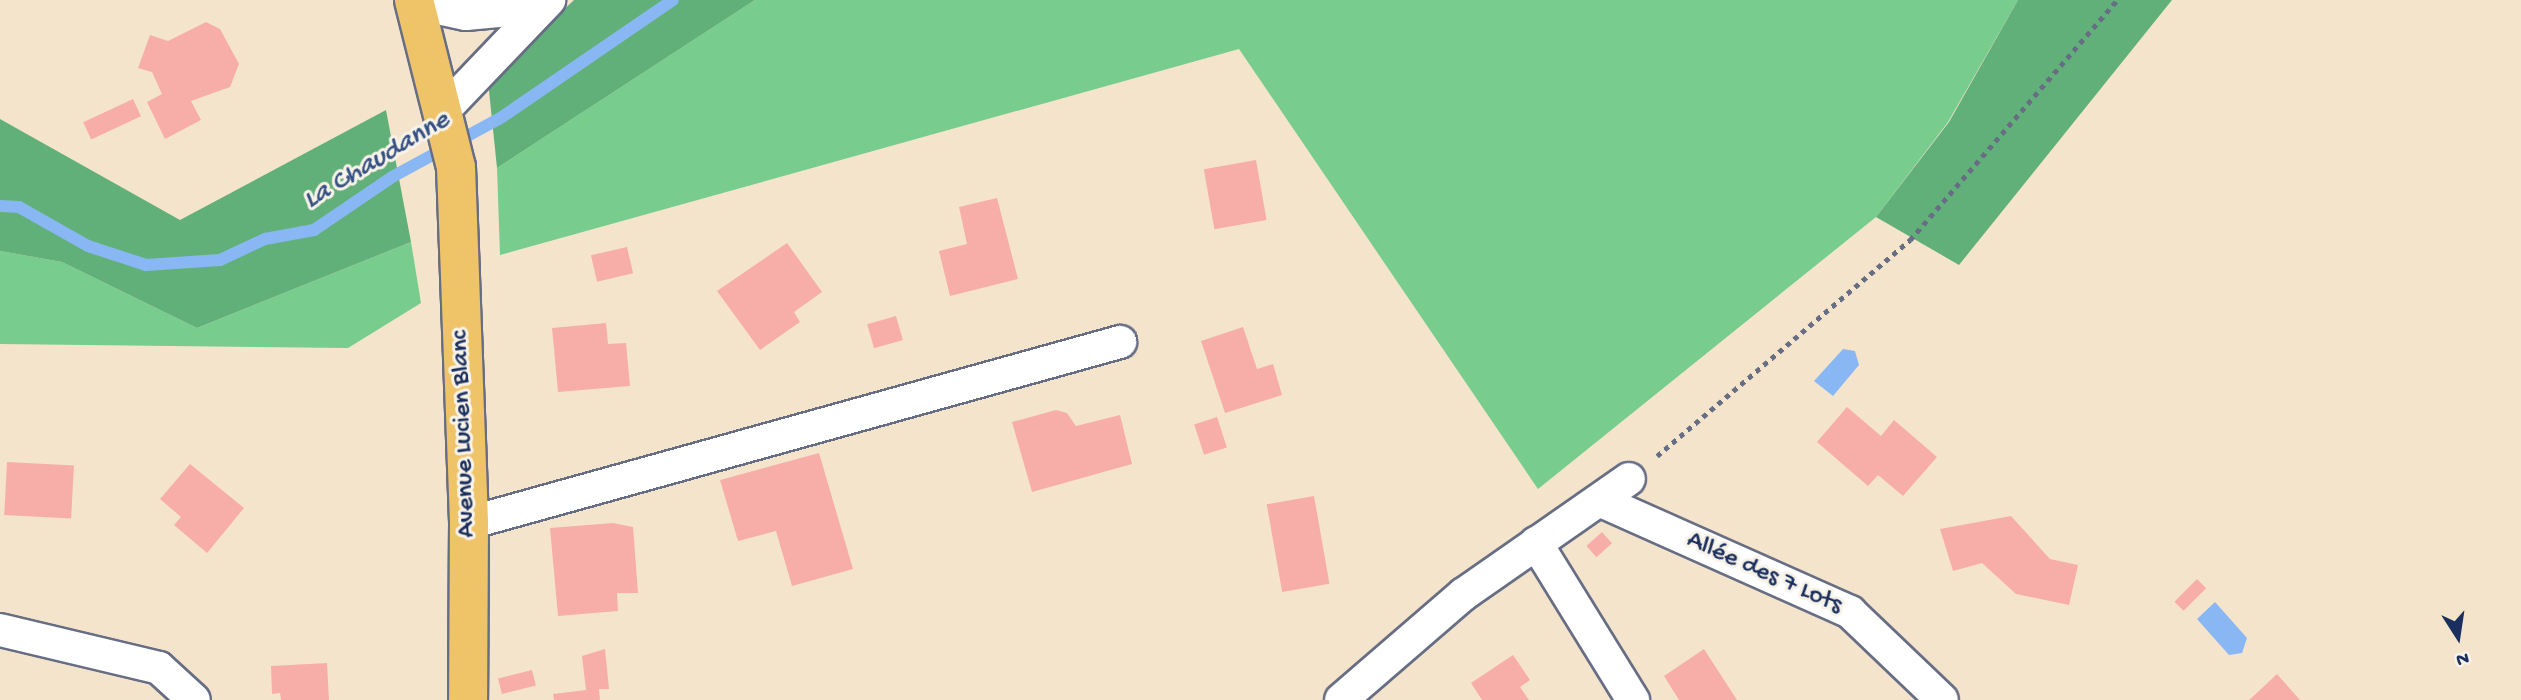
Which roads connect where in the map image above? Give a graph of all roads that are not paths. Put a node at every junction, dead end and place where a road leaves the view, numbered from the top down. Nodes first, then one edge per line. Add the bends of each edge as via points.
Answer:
1 (414, 1) edge
2 (545, 3) edge
3 (445, 110) junction
4 (1120, 342) dead end
5 (1629, 479) road end
6 (1601, 500) junction
7 (469, 523) junction
8 (1536, 543) junction
9 (0, 630) edge
10 (194, 700) edge
11 (468, 700) edge
12 (1341, 700) edge
13 (1633, 700) edge
14 (1942, 700) edge

1 - 2 street via 466,14
1 - 3 main road, Avenue Lucien Blanc
2 - 3 street
3 - 7 main road, Avenue Lucien Blanc via 456,167
4 - 7 street
5 - 6 street
6 - 8 street
6 - 14 street, Allée des 7 Lots via 1850,612
7 - 11 main road, Avenue Lucien Blanc
8 - 12 street via 1464,594
8 - 13 street
9 - 10 street via 159,668

